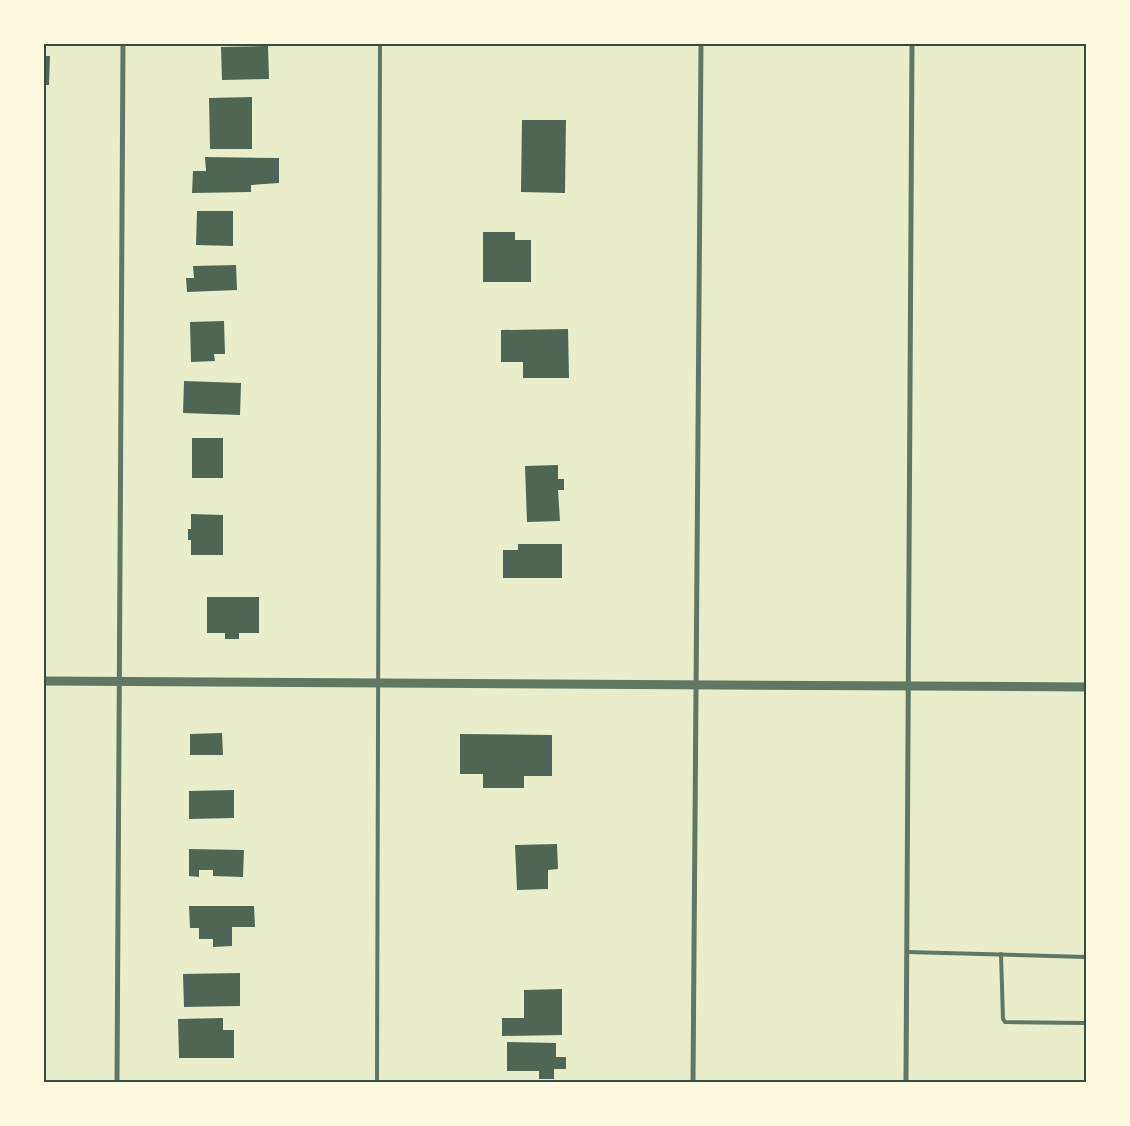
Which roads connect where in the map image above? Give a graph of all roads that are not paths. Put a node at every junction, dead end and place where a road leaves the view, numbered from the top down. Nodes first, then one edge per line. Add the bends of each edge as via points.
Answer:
1 (123, 44) edge
2 (380, 44) edge
3 (701, 44) edge
4 (912, 44) edge
5 (44, 681) edge
6 (119, 681) junction
7 (378, 683) junction
8 (696, 685) junction
9 (908, 686) junction
10 (1086, 687) edge
11 (907, 952) junction
12 (1001, 954) junction
13 (1086, 956) edge
14 (1086, 1022) edge
15 (117, 1082) edge
16 (377, 1082) edge
17 (694, 1082) edge
18 (906, 1082) edge

1 - 6 street
2 - 7 lane
3 - 8 street
4 - 9 street
5 - 6 street
6 - 7 street
6 - 15 street
7 - 8 street
7 - 16 lane
8 - 9 street
8 - 17 street
9 - 10 street
9 - 11 street
11 - 12 lane
11 - 18 street
12 - 13 lane
12 - 14 lane via 1005,1022

